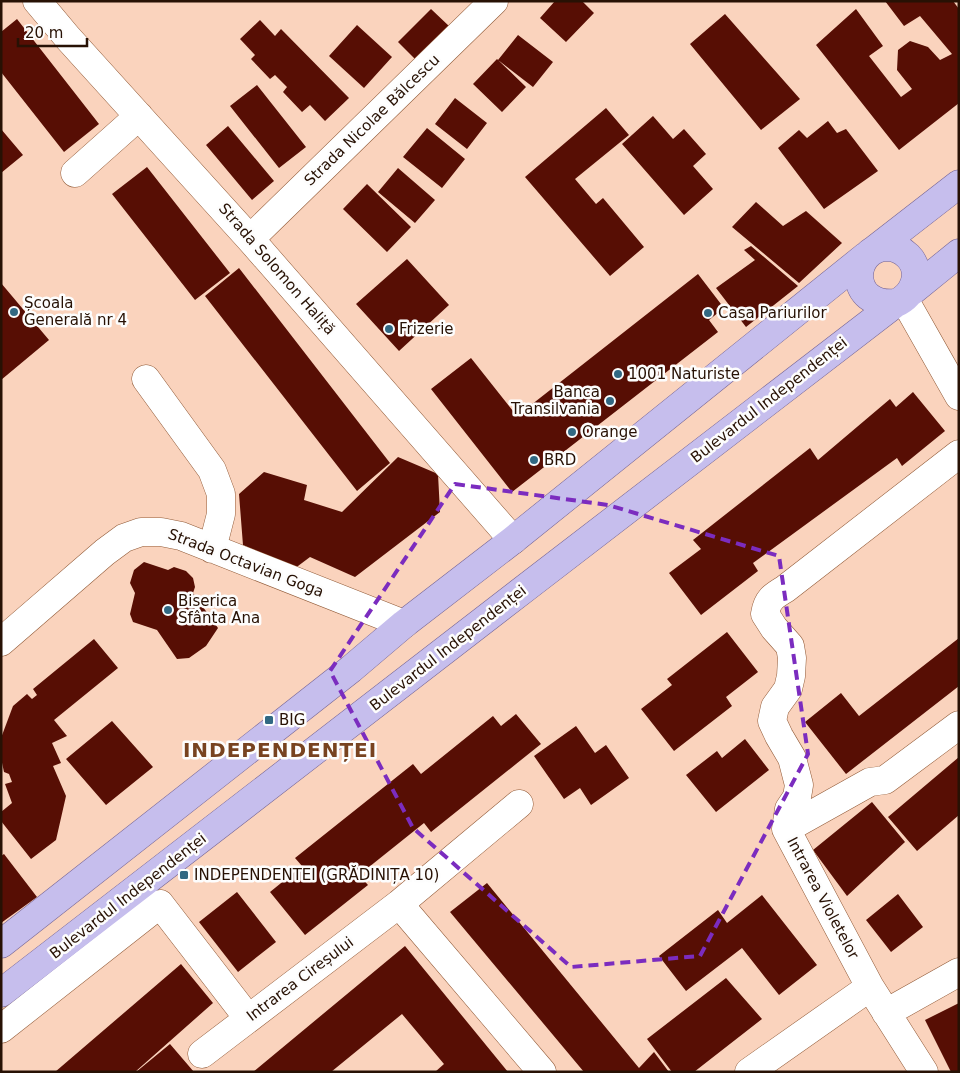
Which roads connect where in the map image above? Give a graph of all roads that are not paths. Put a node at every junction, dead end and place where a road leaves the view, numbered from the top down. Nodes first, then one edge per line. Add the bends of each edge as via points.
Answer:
1 (37, 1) edge
2 (494, 1) edge
3 (139, 116) junction
4 (75, 172) dead end
5 (959, 184) edge
6 (250, 239) junction
7 (870, 253) junction
8 (959, 253) edge
9 (904, 298) junction
10 (146, 379) dead end
11 (959, 396) edge
12 (959, 454) edge
13 (513, 540) junction
14 (212, 549) junction
15 (404, 624) junction
16 (1, 642) edge
17 (959, 725) edge
18 (519, 804) dead end
19 (786, 829) junction
20 (399, 904) junction
21 (1, 944) edge
22 (959, 972) edge
23 (870, 987) junction
24 (1, 994) edge
25 (886, 1013) junction
26 (248, 1018) junction
27 (1, 1029) edge
28 (202, 1054) dead end
29 (542, 1072) edge
30 (748, 1072) edge
31 (924, 1072) edge

1 - 3 street, Strada Solomon Haliță
2 - 6 street, Strada Nicolae Bălcescu
3 - 4 street
3 - 6 street, Strada Solomon Haliță
5 - 7 main road
6 - 13 street, Strada Solomon Haliță
7 - 9 main road via 861,265 859,276 867,295 886,304
7 - 9 main road via 892,247 909,256 914,264 915,283
7 - 13 main road
8 - 9 main road, Bulevardul Independenței
9 - 11 street
9 - 24 main road, Bulevardul Independenței
10 - 14 street via 212,470 221,494
12 - 19 street via 767,603 764,614 790,646 792,658 788,689 775,708 772,721 792,758 799,785 797,797 789,809
13 - 15 main road
14 - 15 street, Strada Octavian Goga
14 - 16 street, Strada Octavian Goga via 181,536 161,532 141,532 124,538
15 - 21 main road
17 - 19 street, Intrarea Violetelor via 885,780 870,782
18 - 20 street, Intrarea Cireșului
19 - 23 street, Intrarea Violetelor
20 - 26 street, Intrarea Cireșului
20 - 29 street
22 - 25 street
23 - 25 street, Intrarea Violetelor
23 - 30 street
25 - 31 street, Intrarea Violetelor
26 - 27 street, Bulevardul Independenței via 160,904
26 - 28 street, Intrarea Cireșului

